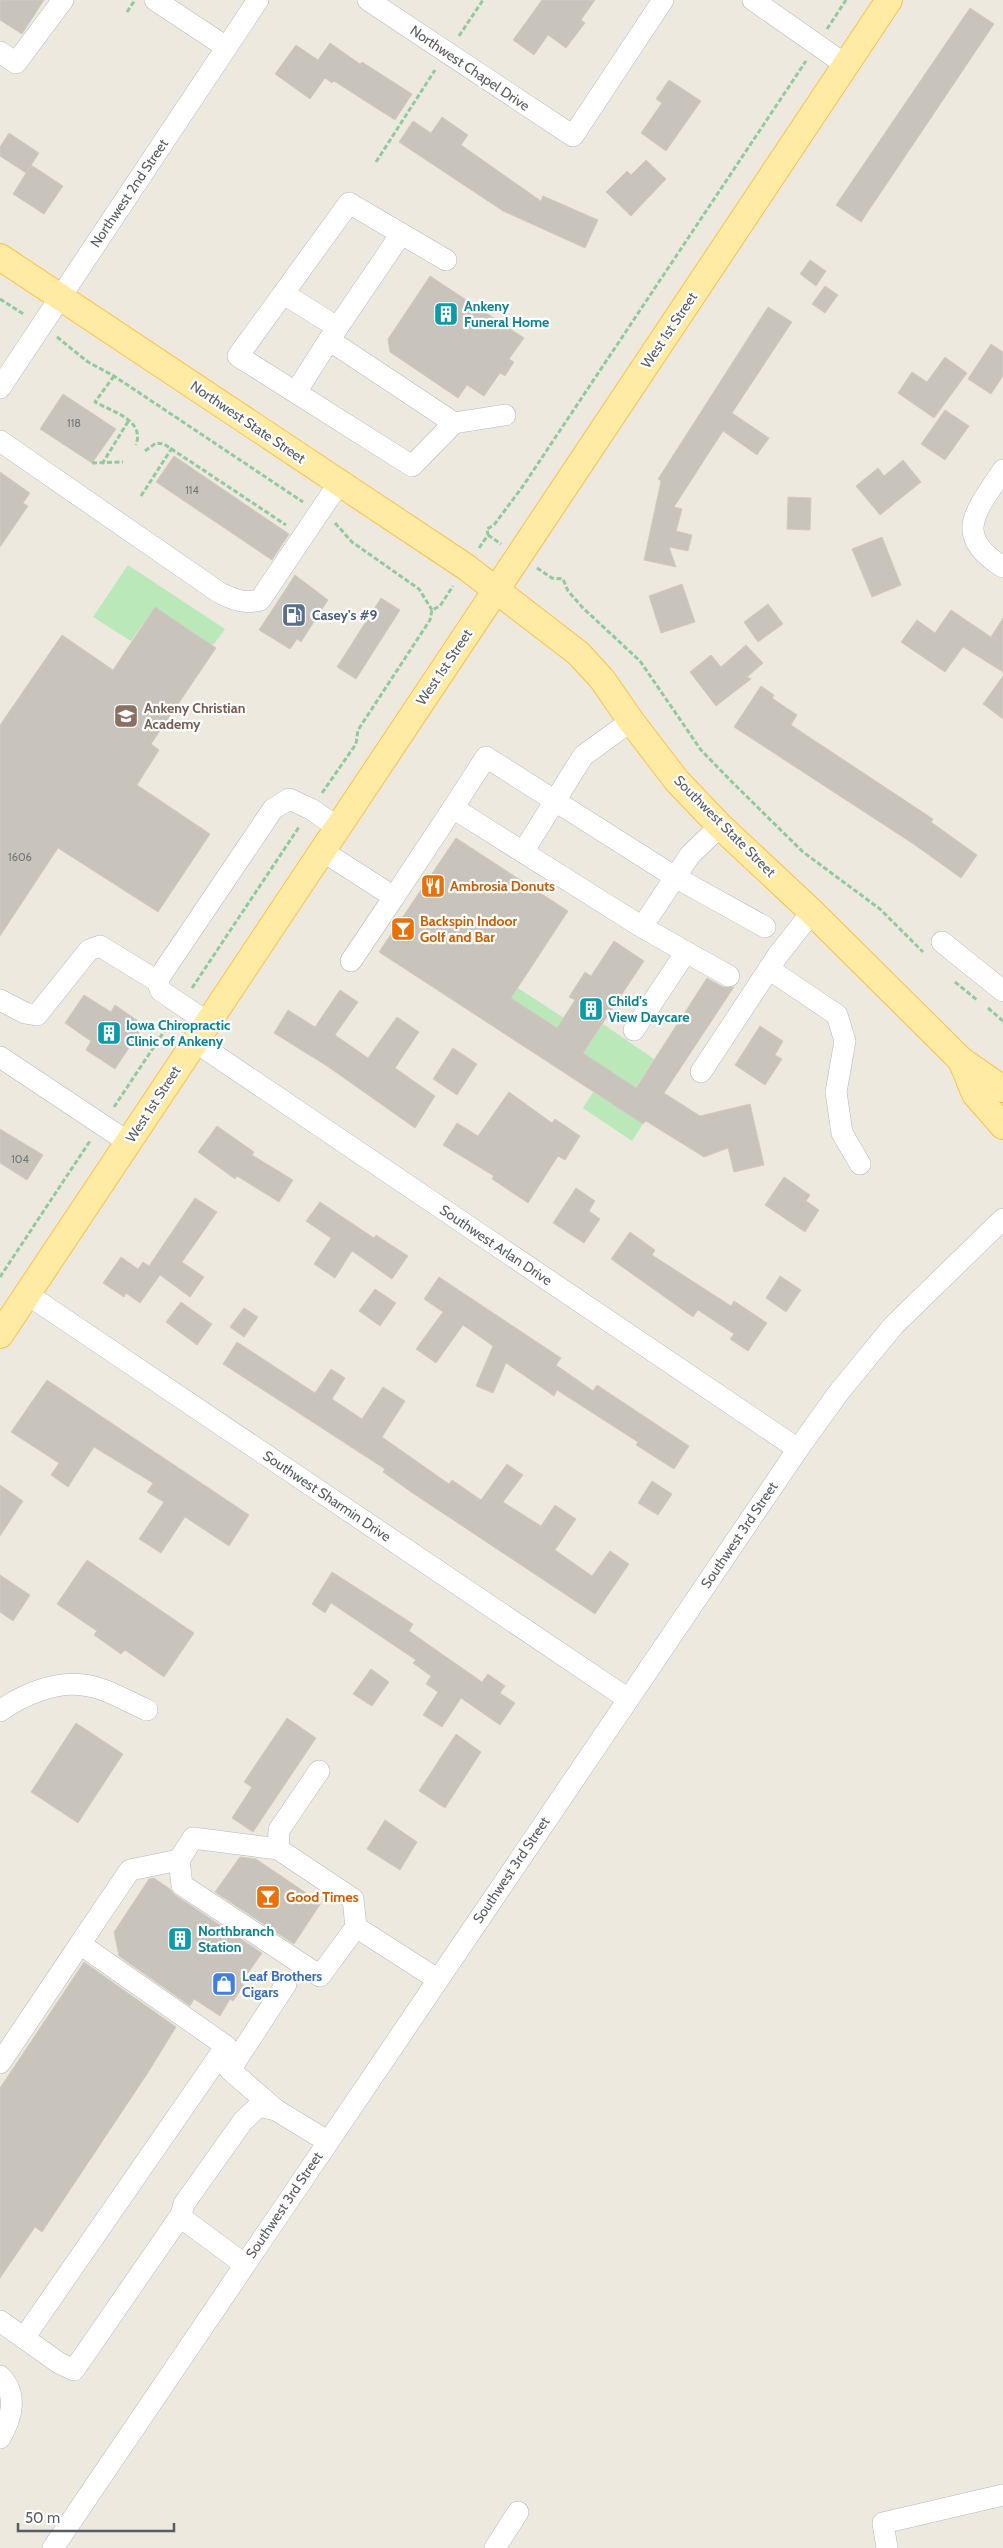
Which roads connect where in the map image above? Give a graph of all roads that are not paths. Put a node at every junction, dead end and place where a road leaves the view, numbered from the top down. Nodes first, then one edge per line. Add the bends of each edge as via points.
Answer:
1 (63, 0) edge
2 (155, 0) edge
3 (258, 0) edge
4 (368, 0) edge
5 (663, 0) edge
6 (753, 0) edge
7 (889, 0) edge
8 (226, 47) junction
9 (0, 52) edge
10 (846, 64) junction
11 (401, 234) junction
12 (0, 257) edge
13 (446, 260) dead end
14 (284, 294) junction
15 (60, 297) junction
16 (333, 334) junction
17 (0, 388) edge
18 (296, 392) junction
19 (505, 415) dead end
20 (454, 423) junction
21 (0, 441) edge
22 (1003, 470) edge
23 (339, 483) junction
24 (1003, 568) edge
25 (496, 588) junction
26 (631, 722) junction
27 (554, 800) junction
28 (453, 808) junction
29 (720, 826) junction
30 (337, 827) junction
31 (321, 850) junction
32 (523, 852) junction
33 (675, 876) junction
34 (394, 897) junction
35 (812, 912) junction
36 (642, 927) junction
37 (765, 927) dead end
38 (942, 942) dead end
39 (686, 952) junction
40 (351, 961) dead end
41 (769, 969) junction
42 (730, 976) dead end
43 (157, 981) junction
44 (1003, 992) edge
45 (0, 1000) edge
46 (634, 1030) dead end
47 (200, 1032) junction
48 (0, 1056) edge
49 (961, 1060) junction
50 (701, 1072) dead end
51 (1003, 1089) edge
52 (1003, 1126) edge
53 (128, 1142) junction
54 (860, 1164) dead end
55 (1003, 1219) edge
56 (27, 1294) junction
57 (0, 1335) edge
58 (798, 1449) junction
59 (628, 1699) junction
60 (147, 1710) dead end
61 (0, 1711) edge
62 (319, 1770) dead end
63 (278, 1849) junction
64 (179, 1860) junction
65 (356, 1927) junction
66 (80, 1944) junction
67 (437, 1980) junction
68 (286, 1984) dead end
69 (226, 2046) junction
70 (0, 2063) edge
71 (230, 2070) junction
72 (276, 2110) junction
73 (327, 2142) junction
74 (181, 2215) junction
75 (244, 2264) junction
76 (0, 2321) edge
77 (24, 2338) junction
78 (0, 2376) edge
79 (0, 2438) edge
80 (1003, 2494) edge
81 (518, 2512) dead end
82 (53, 2548) edge
83 (495, 2548) edge
84 (887, 2548) edge

1 - 9 street via 16,62
2 - 8 street
3 - 8 street, Northwest 2nd Street
4 - 5 street, Northwest Chapel Drive via 573,136
6 - 10 street
7 - 10 main road, West 1st Street
8 - 15 street, Northwest 2nd Street
10 - 25 main road, West 1st Street
11 - 13 street
11 - 14 street via 349,203
11 - 16 street
12 - 15 main road, Northwest State Street
14 - 16 street
14 - 18 street via 238,356
15 - 17 street, Northwest 2nd Street
15 - 23 main road, Northwest State Street
16 - 18 street
16 - 20 street
18 - 20 street via 412,466
19 - 20 street
21 - 23 street via 220,593 238,602 260,600
22 - 24 street via 979,506 972,528 980,551
23 - 25 main road, Northwest State Street
25 - 26 main road, Southwest State Street via 578,653 602,679
25 - 30 main road, West 1st Street
26 - 27 street via 583,756
26 - 29 main road, Southwest State Street via 677,781
27 - 28 street via 486,757
27 - 32 street
27 - 33 street
28 - 32 street
28 - 34 street
29 - 33 street via 690,855
29 - 35 main road, Southwest State Street
30 - 31 main road, West 1st Street
30 - 43 street via 289,799 273,809
31 - 34 street
31 - 47 main road, West 1st Street
32 - 36 street
33 - 36 street
33 - 37 street
34 - 40 street
35 - 41 street
35 - 49 main road, Southwest State Street
36 - 39 street
38 - 44 street
39 - 42 street
39 - 46 street
41 - 50 street
41 - 54 street via 837,1015 845,1041 836,1092 842,1133
43 - 45 street, Southwest Arlan Drive via 100,946 89,950 79,960 37,1015 25,1013
43 - 47 street, Southwest Arlan Drive via 161,991 180,1005
47 - 53 main road, West 1st Street
47 - 58 street, Southwest Arlan Drive
48 - 53 street
49 - 51 main road, Southwest State Street
49 - 52 main road, Southwest State Street via 975,1094
53 - 56 main road, West 1st Street
55 - 58 street, Southwest 3rd Street via 894,1325
56 - 57 main road, West 1st Street
56 - 59 street, Southwest Sharmin Drive
58 - 59 street, Southwest 3rd Street
59 - 67 street, Southwest 3rd Street
60 - 61 street via 82,1684 59,1685 29,1695
62 - 63 street via 279,1830
63 - 64 street via 193,1838
63 - 65 street via 353,1899
64 - 65 street via 182,1886 320,1976
64 - 66 street via 130,1870
65 - 67 street
66 - 69 street
66 - 70 street
67 - 73 street, Southwest 3rd Street
68 - 71 street
69 - 71 street
69 - 77 street
71 - 72 street
72 - 73 street
72 - 74 street via 259,2106 253,2109 184,2204
73 - 75 street, Southwest 3rd Street
74 - 75 street
74 - 77 street via 74,2370 58,2363
75 - 82 street, Southwest 3rd Street
76 - 77 street
78 - 79 street via 8,2384 13,2405
80 - 84 street via 883,2523
81 - 83 street

